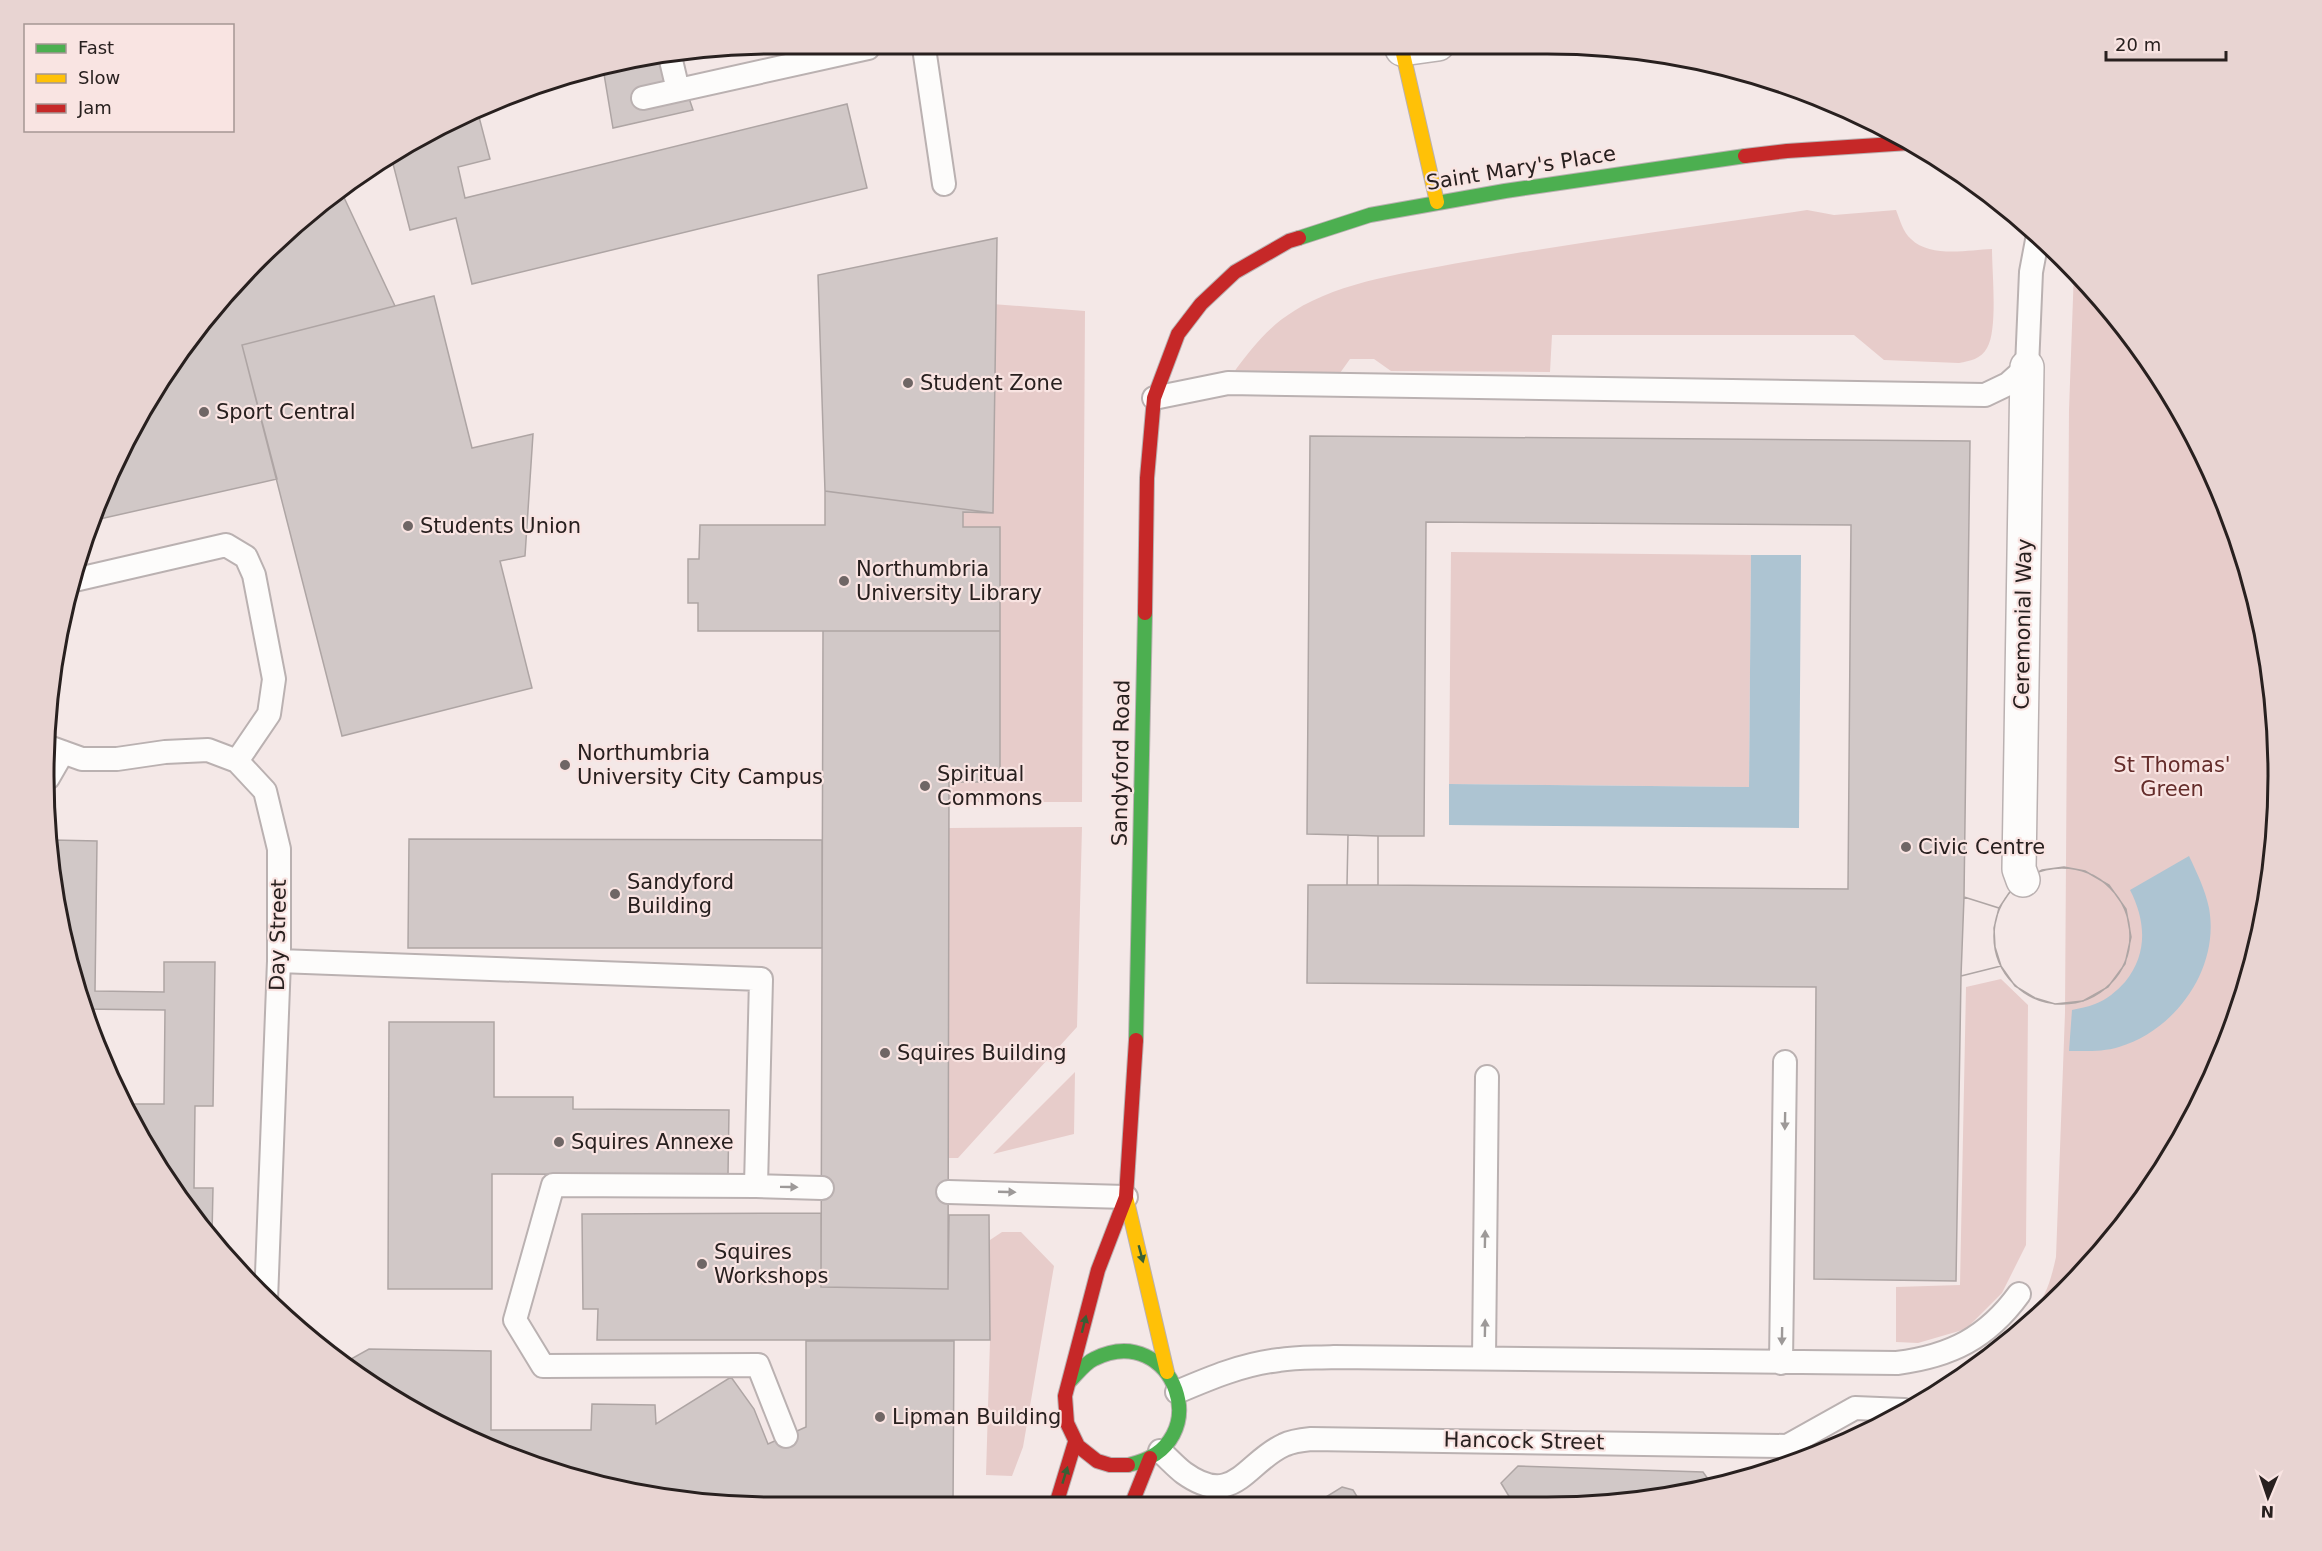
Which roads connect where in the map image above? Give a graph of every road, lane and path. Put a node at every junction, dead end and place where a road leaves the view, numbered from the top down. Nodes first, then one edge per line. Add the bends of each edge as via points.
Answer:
1 (841, 54) edge
2 (925, 54) edge
3 (1403, 54) edge
4 (671, 62) edge
5 (678, 90) junction
6 (643, 98) dead end
7 (1894, 144) edge
8 (944, 184) dead end
9 (1437, 202) junction
10 (2036, 246) edge
11 (1178, 334) joint
12 (2027, 367) junction
13 (1154, 398) junction
14 (82, 578) edge
15 (55, 749) edge
16 (237, 761) junction
17 (2023, 880) dead end
18 (279, 961) junction
19 (1785, 1062) dead end
20 (1487, 1077) dead end
21 (756, 1186) junction
22 (822, 1188) dead end
23 (948, 1192) dead end
24 (1126, 1197) junction
25 (266, 1287) edge
26 (2019, 1294) dead end
27 (1484, 1358) junction
28 (1781, 1363) junction
29 (1070, 1381) junction
30 (1172, 1382) junction
31 (1890, 1409) edge
32 (786, 1436) dead end
33 (1075, 1442) junction
34 (1155, 1455) junction
35 (1058, 1497) edge
36 (1135, 1497) edge

1 - 5 lane
2 - 8 lane
3 - 9 main road
4 - 5 lane
5 - 6 lane
7 - 9 main road, Saint Mary's Place via 1687,163
9 - 11 main road, Saint Mary's Place via 1370,215 1289,242 1235,272 1201,304
10 - 12 lane via 2031,272
11 - 13 main road, Sandyford Road
12 - 13 lane via 2008,384 1985,395 1228,383
12 - 17 street, Ceremonial Way via 2019,869
13 - 24 main road, Sandyford Road via 1147,478 1138,1011
14 - 16 lane via 226,545 246,557 254,575 274,679 268,714
15 - 16 lane, Day Street via 82,759 208,750
16 - 18 lane, Day Street via 265,791 279,849
18 - 21 lane via 761,979
18 - 25 lane, Day Street
19 -> 28 lane
27 -> 20 lane
21 -> 22 lane
21 - 32 lane via 553,1185 515,1320 543,1366 758,1365
23 -> 24 lane
29 -> 24 main road via 1098,1270
24 -> 30 main road
26 - 28 lane via 1987,1330 1949,1352 1924,1360
27 - 28 lane
27 - 30 lane via 1280,1359 1215,1376
29 - 30 main road via 1093,1358 1110,1351 1127,1351 1144,1354 1157,1362
29 - 33 main road via 1064,1412
30 - 34 main road via 1179,1408 1177,1424 1171,1439
31 - 34 lane, Hancock Street via 1855,1408 1787,1446 1311,1439 1283,1445 1243,1478 1220,1486 1205,1484
33 - 34 main road via 1087,1455 1120,1466
35 -> 33 main road
34 - 36 main road

